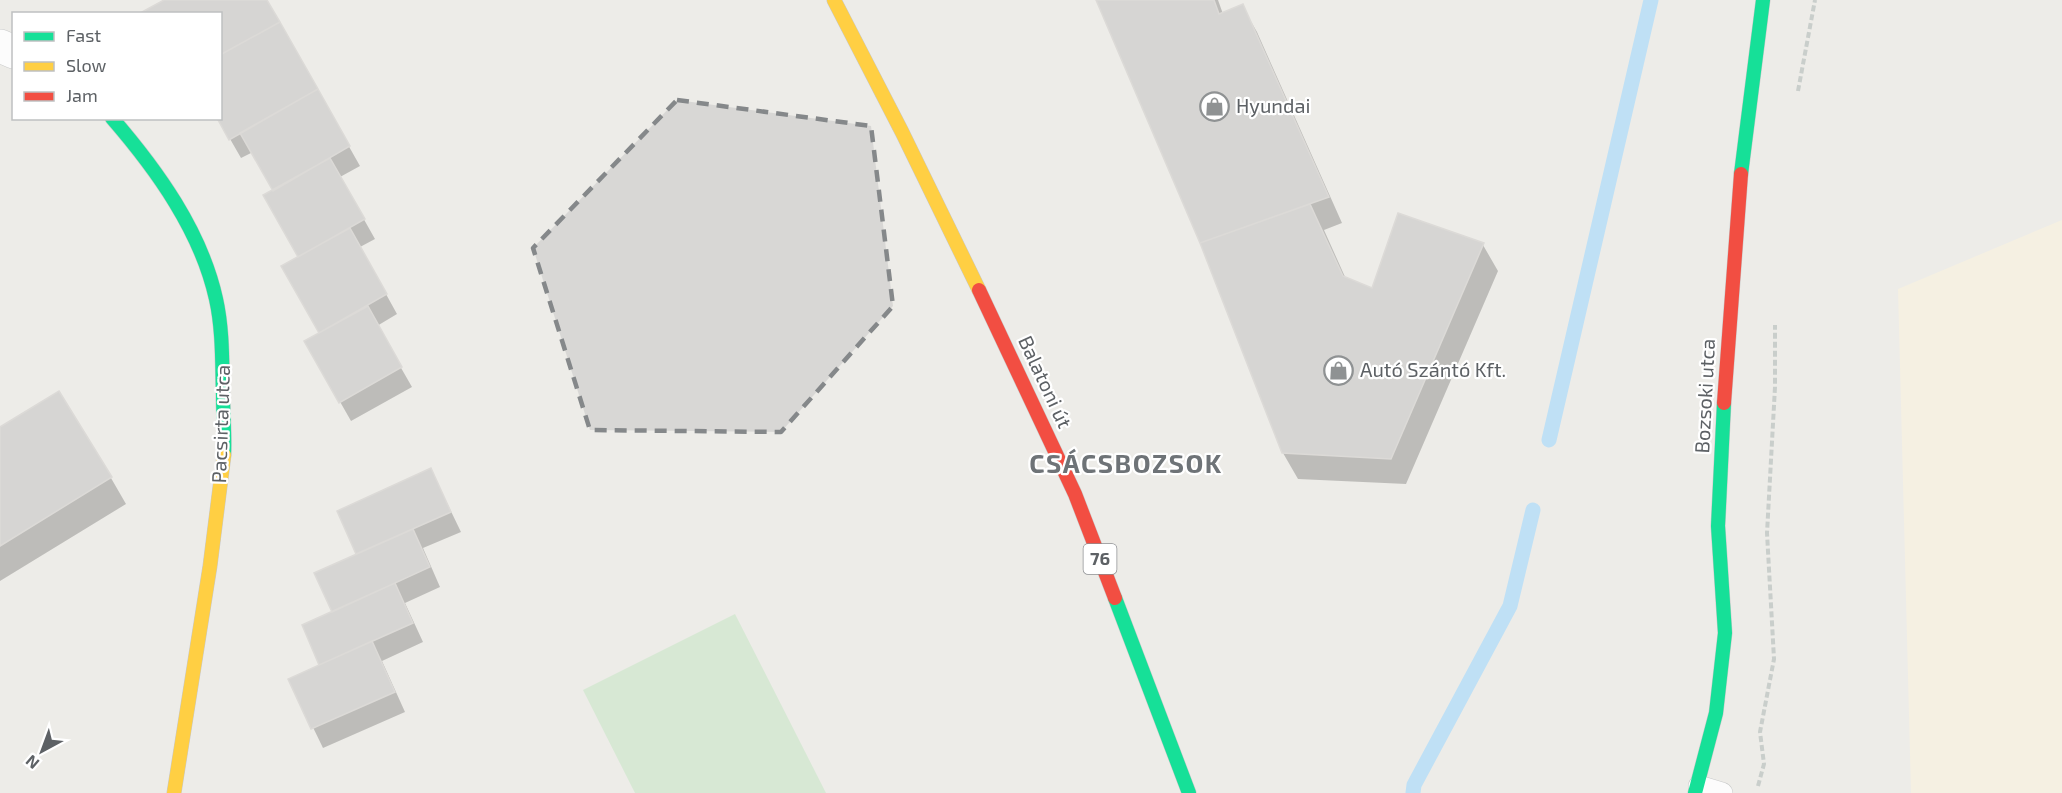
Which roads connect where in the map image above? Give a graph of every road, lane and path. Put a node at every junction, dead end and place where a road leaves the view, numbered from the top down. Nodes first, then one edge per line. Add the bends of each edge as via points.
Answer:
1 (834, 0) edge
2 (1763, 0) edge
3 (1815, 0) edge
4 (1796, 99) dead end
5 (114, 120) edge
6 (1775, 320) dead end
7 (1767, 532) dead end
8 (1697, 789) edge
9 (174, 793) edge
10 (1189, 793) edge
11 (1722, 793) edge

1 - 10 street, Balatoni út / 76 via 984,299 1075,494
2 - 8 street, Bozsoki utca via 1738,196 1725,375 1718,526 1725,633 1716,713
3 - 4 path
5 - 9 street, Pacsirta utca via 181,211 216,298 222,348 224,452
6 - 7 path
8 - 11 lane

